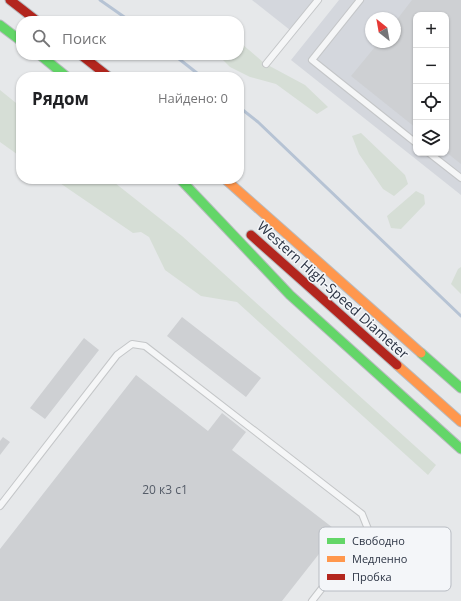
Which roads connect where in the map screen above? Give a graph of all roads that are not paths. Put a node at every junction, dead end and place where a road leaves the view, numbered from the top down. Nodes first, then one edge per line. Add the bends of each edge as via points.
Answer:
1 (10, 0) edge
2 (318, 0) edge
3 (360, 0) edge
4 (31, 16) edge
5 (0, 25) edge
6 (16, 37) edge
7 (46, 60) edge
8 (87, 60) edge
9 (266, 64) dead end
10 (61, 72) edge
11 (103, 72) edge
12 (413, 141) edge
13 (433, 156) edge
14 (461, 178) edge
15 (185, 184) edge
16 (193, 184) edge
17 (231, 184) edge
18 (222, 210) dead end
19 (245, 230) dead end
20 (461, 388) edge
21 (461, 422) edge
22 (461, 449) edge
23 (0, 506) edge
24 (367, 527) edge
25 (320, 591) edge
26 (312, 601) edge

1 - 4 highway
2 - 9 lane
3 - 12 lane via 312,60
5 - 6 highway
7 - 10 highway
8 - 11 highway
13 - 14 lane
15 - 22 highway via 290,295
16 - 18 highway
17 - 20 highway, Western High-Speed Diameter
19 - 21 highway, Western High-Speed Diameter
23 - 24 lane via 117,355 132,344 145,346 362,514
25 - 26 lane

